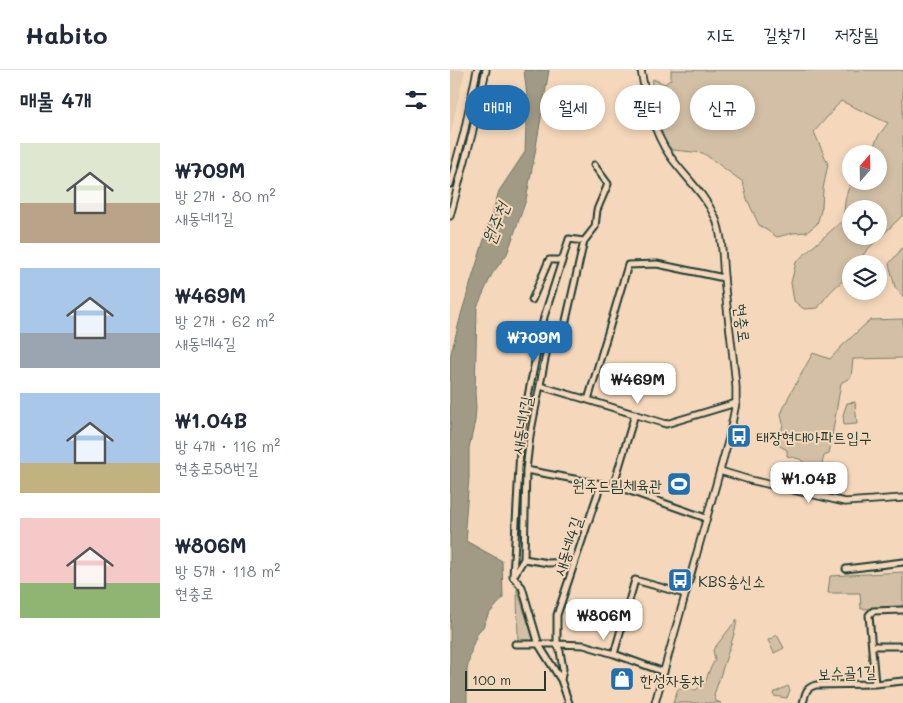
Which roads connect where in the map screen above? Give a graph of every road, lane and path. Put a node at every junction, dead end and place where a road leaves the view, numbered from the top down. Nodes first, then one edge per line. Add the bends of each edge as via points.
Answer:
1 (477, 70) edge
2 (486, 70) edge
3 (641, 70) edge
4 (594, 166) dead end
5 (450, 184) edge
6 (450, 216) edge
7 (584, 241) junction
8 (562, 260) junction
9 (724, 278) junction
10 (532, 300) dead end
11 (540, 386) junction
12 (588, 400) junction
13 (736, 403) junction
14 (635, 414) junction
15 (526, 470) junction
16 (720, 471) junction
17 (601, 484) junction
18 (612, 487) junction
19 (903, 498) edge
20 (706, 518) junction
21 (524, 559) junction
22 (575, 562) junction
23 (903, 562) edge
24 (846, 569) dead end
25 (513, 577) junction
26 (685, 594) junction
27 (903, 610) edge
28 (515, 644) dead end
29 (557, 644) junction
30 (539, 645) junction
31 (872, 646) junction
32 (903, 646) edge
33 (614, 654) junction
34 (664, 672) junction
35 (561, 680) junction
36 (903, 681) edge
37 (875, 684) junction
38 (570, 703) edge
39 (655, 703) edge
40 (803, 703) edge

1 - 5 street
2 - 6 street
3 - 9 street, 현충로 via 658,135 670,156 709,205 716,220
4 - 7 street, 새동네1길 via 608,184 597,210 595,227
7 - 8 street via 569,238
7 - 11 street, 새동네1길 via 565,326 551,329
8 - 10 street via 549,260
8 - 25 street via 544,317 521,431
9 - 12 street via 657,264 628,265
9 - 13 street, 현충로
11 - 12 street
11 - 15 street, 새동네1길
12 - 14 street
13 - 14 street via 666,424
13 - 16 street, 현충로
14 - 18 street
15 - 17 street
15 - 21 street, 새동네1길
16 - 19 street via 845,502
16 - 20 street, 현충로
17 - 18 street
17 - 22 street, 새동네4길
18 - 20 street
20 - 26 street, 현충로
21 - 22 street
21 - 25 street
22 - 29 street, 새동네4길 via 557,615
23 - 24 street
25 - 30 street via 522,587
26 - 33 street via 635,580
26 - 34 street, 현충로
27 - 31 street via 869,615
28 - 30 street
29 - 30 street
29 - 33 street via 584,645
29 - 35 street, 새동네4길 via 563,669
30 - 35 street
31 - 32 street
31 - 37 street
33 - 34 street
34 - 39 street, 현충로
35 - 38 street, 새동네4길
36 - 37 street, 보수골1길
37 - 40 street, 보수골1길 via 816,685 806,690

